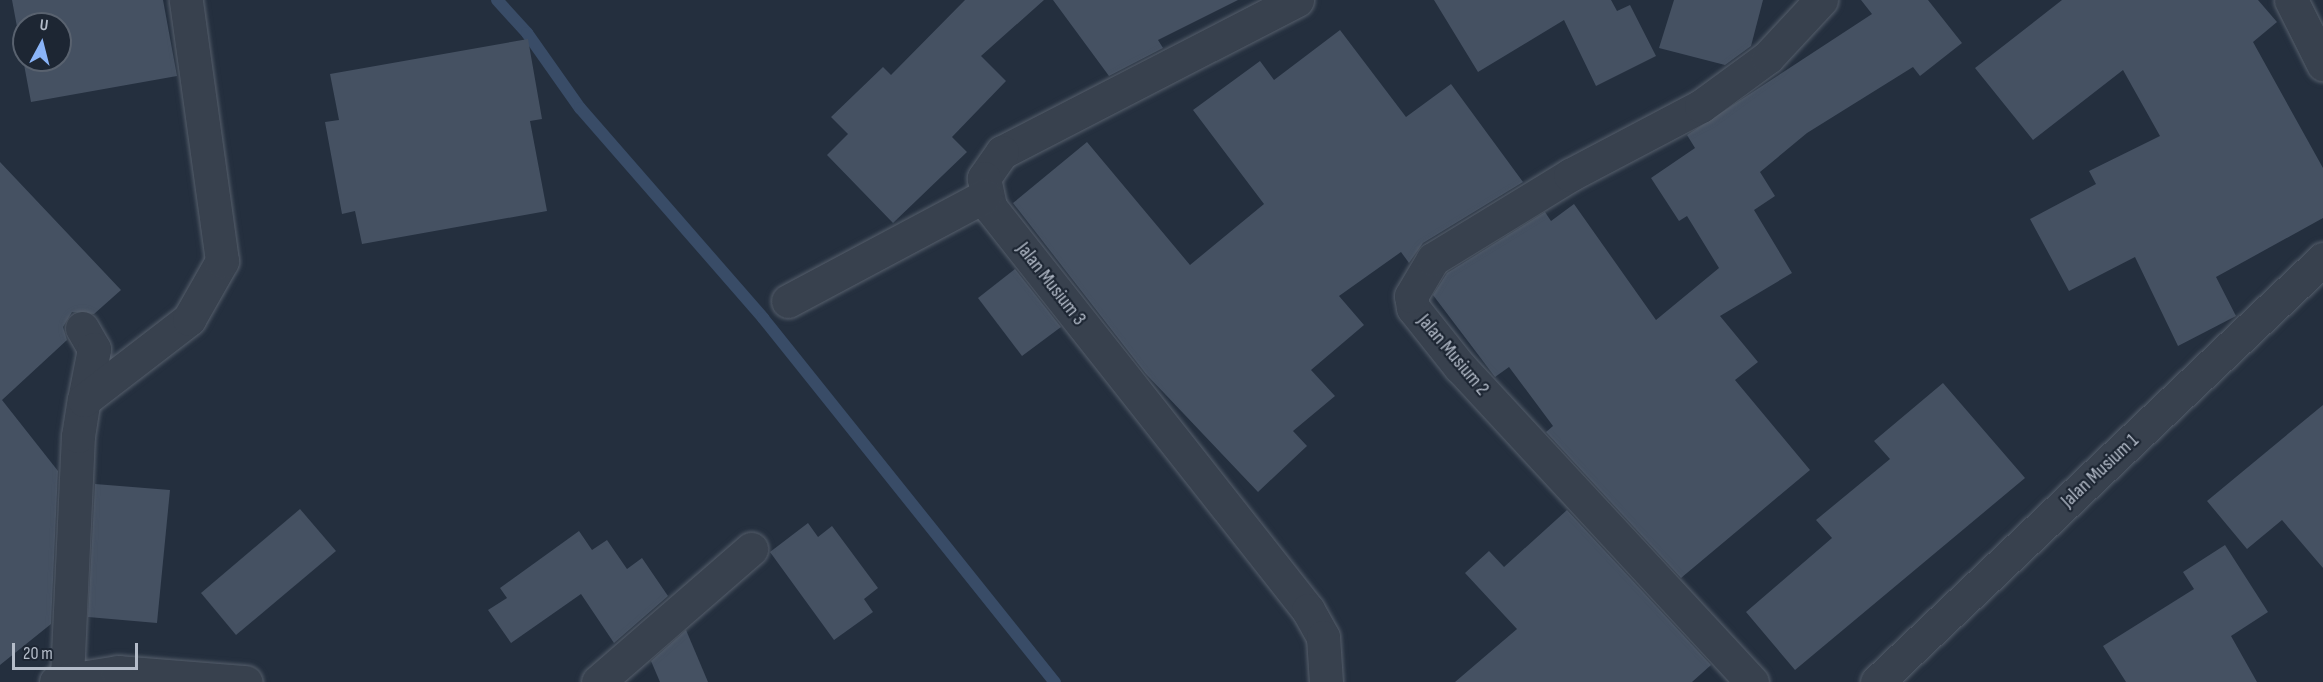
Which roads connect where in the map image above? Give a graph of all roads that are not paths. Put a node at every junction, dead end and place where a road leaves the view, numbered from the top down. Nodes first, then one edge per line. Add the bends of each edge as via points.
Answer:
1 (186, 0) edge
2 (1297, 0) edge
3 (1821, 0) edge
4 (2291, 0) edge
5 (2323, 64) edge
6 (985, 196) junction
7 (2323, 259) edge
8 (788, 301) dead end
9 (82, 328) dead end
10 (84, 400) junction
11 (751, 549) dead end
12 (1738, 678) edge
13 (61, 680) edge
14 (246, 682) edge
15 (598, 682) edge
16 (1326, 682) edge
17 (1877, 682) edge

1 - 10 street via 222,261 189,319
2 - 6 street via 1002,152 988,165
3 - 12 street, Jalan Musium 2 via 1768,57 1701,106 1560,181 1433,259 1411,296 1413,308 1460,367
4 - 5 street
6 - 8 street
6 - 16 street, Jalan Musium 3 via 1308,610 1323,637
7 - 17 street, Jalan Musium 1
9 - 10 street via 94,349
10 - 13 street
11 - 15 street
13 - 14 street via 118,672

